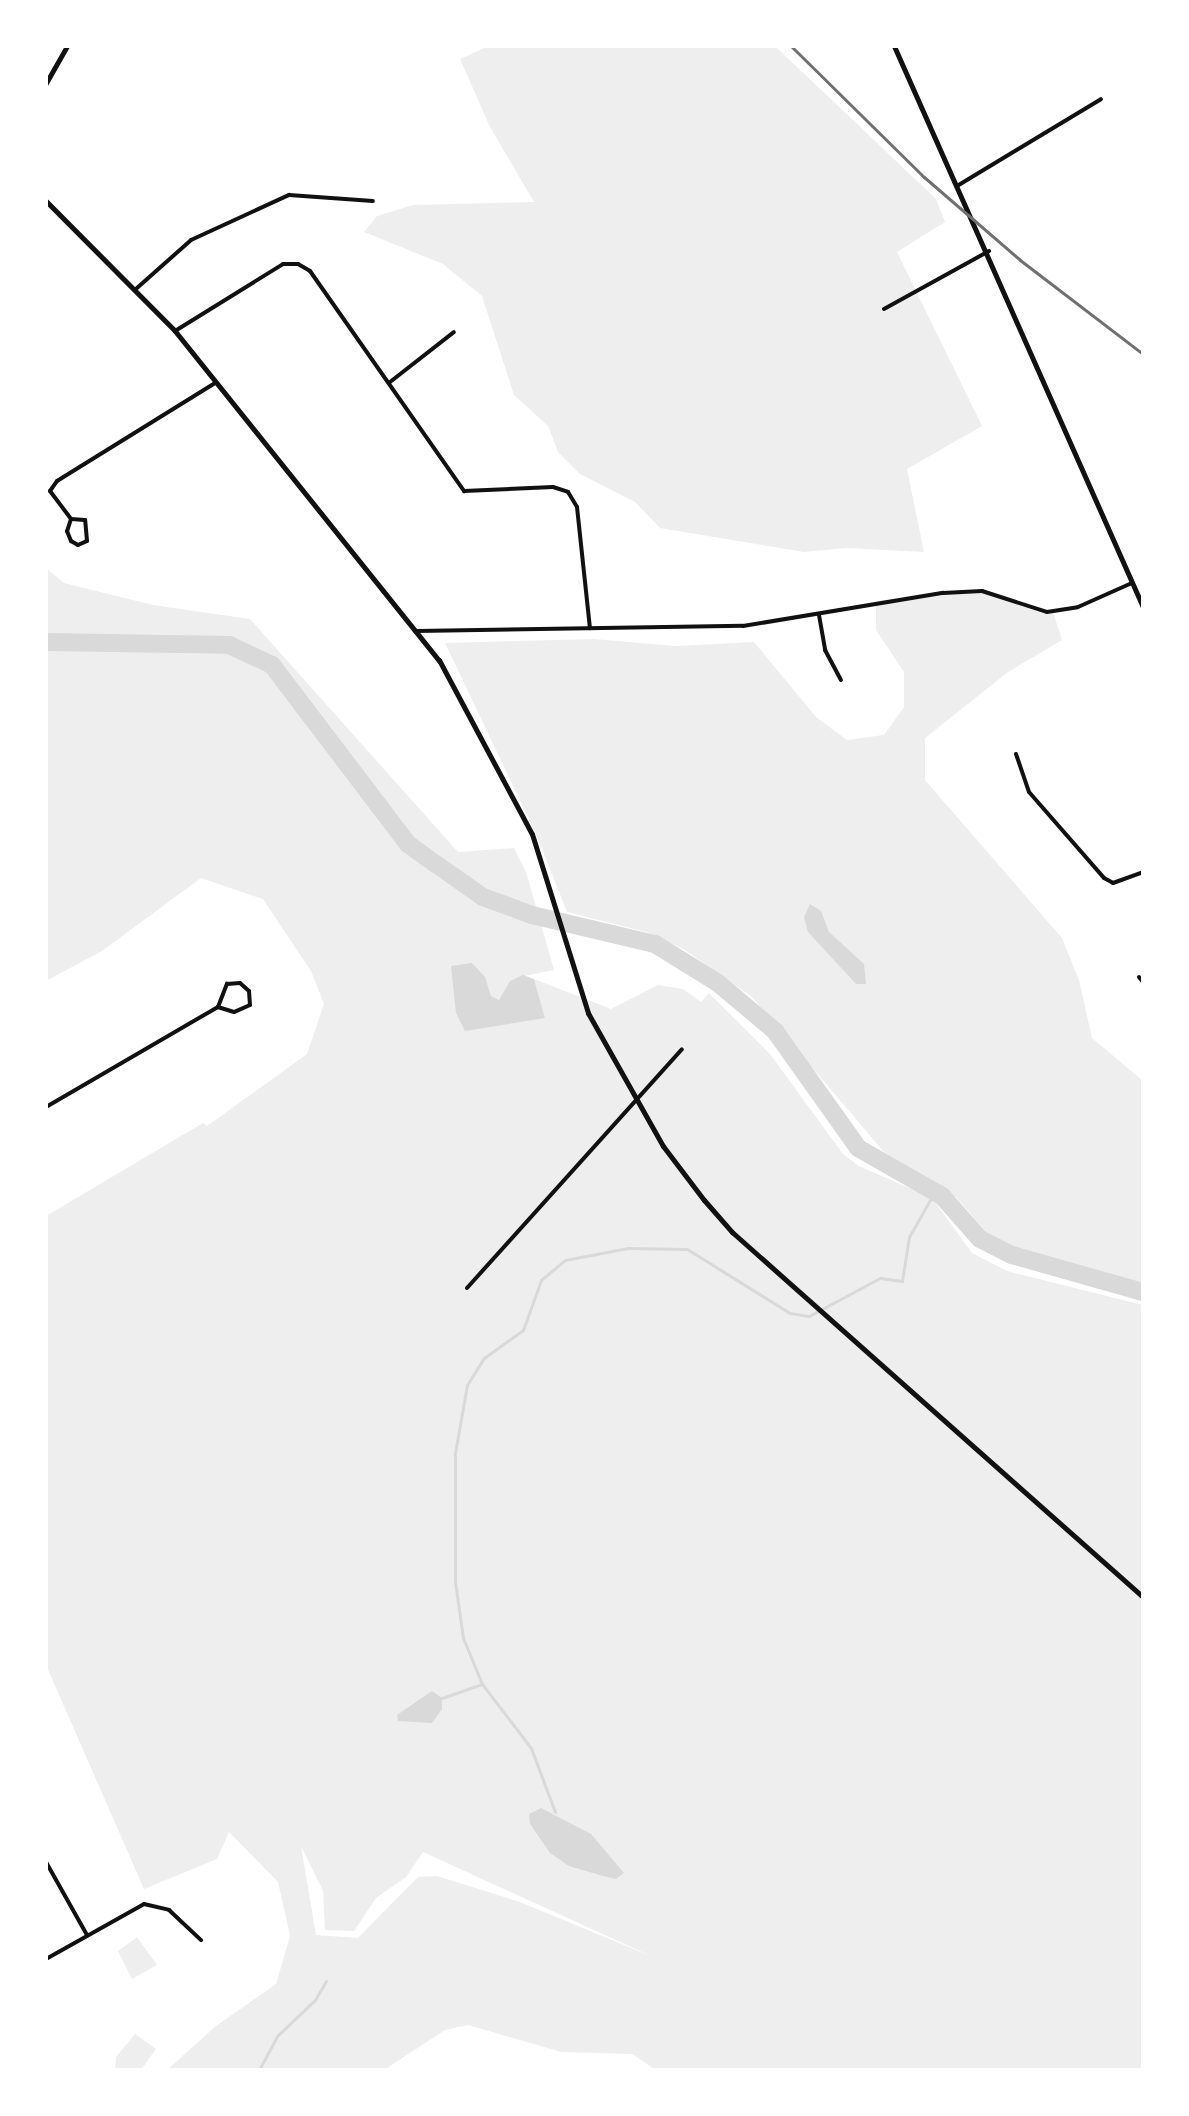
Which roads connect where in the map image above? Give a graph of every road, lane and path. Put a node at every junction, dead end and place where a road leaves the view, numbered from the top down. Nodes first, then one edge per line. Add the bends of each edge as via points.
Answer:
1 (67, 46) edge
2 (894, 46) edge
3 (46, 83) edge
4 (1101, 99) dead end
5 (957, 186) junction
6 (46, 201) edge
7 (373, 201) dead end
8 (989, 251) junction
9 (137, 288) junction
10 (884, 309) dead end
11 (175, 331) junction
12 (454, 332) dead end
13 (390, 382) junction
14 (215, 383) junction
15 (48, 491) edge
16 (71, 519) junction
17 (1132, 583) junction
18 (1143, 607) edge
19 (819, 615) junction
20 (590, 628) junction
21 (416, 631) junction
22 (841, 680) dead end
23 (1016, 754) dead end
24 (1143, 872) edge
25 (218, 1007) junction
26 (682, 1049) dead end
27 (638, 1102) junction
28 (46, 1107) edge
29 (467, 1288) dead end
30 (1143, 1597) edge
31 (46, 1862) edge
32 (87, 1935) junction
33 (201, 1940) dead end
34 (46, 1959) edge

1 - 3 street
2 - 5 street
4 - 5 street
5 - 8 street
6 - 9 street
7 - 9 street via 308,192 289,195 191,240
8 - 10 street
8 - 17 street
9 - 11 street
11 - 13 street via 283,264 298,264 310,271
11 - 14 street
12 - 13 street
13 - 20 street via 464,491 553,487 568,492 577,507
14 - 15 street
14 - 21 street
15 - 16 street
16 - 16 street via 71,541 87,541 85,520
17 - 18 street
17 - 19 street via 1078,607 1047,612 982,591
19 - 20 street via 743,626
19 - 22 street via 825,650
20 - 21 street
21 - 27 street via 470,711 532,834 588,1013
23 - 24 street via 1029,792 1104,878 1113,883
25 - 25 street via 234,1012 250,1005 249,991 240,983 227,984
25 - 28 street
26 - 27 street
27 - 29 street
27 - 30 street via 663,1146 732,1232
31 - 32 street
32 - 33 street via 144,1904 169,1910
32 - 34 street

